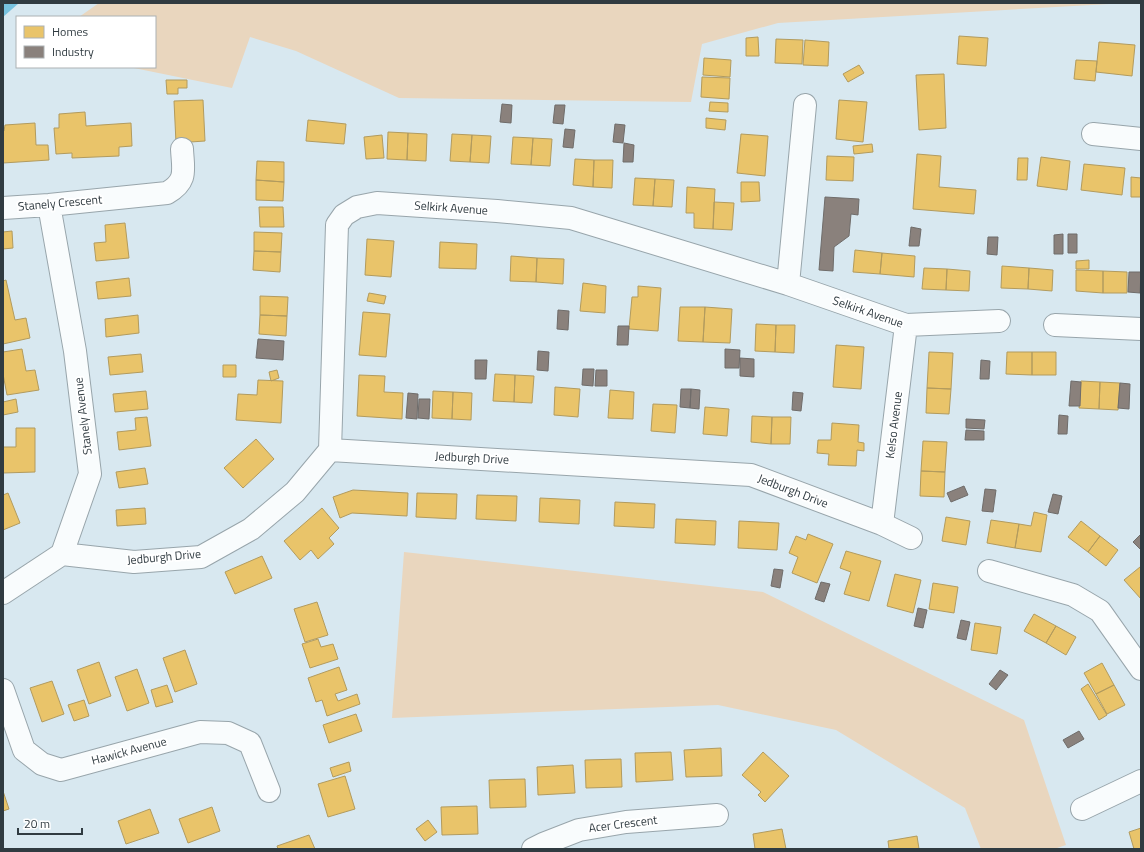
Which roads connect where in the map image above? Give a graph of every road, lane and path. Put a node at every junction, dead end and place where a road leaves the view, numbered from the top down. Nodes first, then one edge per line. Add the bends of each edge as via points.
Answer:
1 (805, 104) dead end
2 (1093, 134) dead end
3 (1141, 139) edge
4 (182, 149) dead end
5 (49, 205) junction
6 (3, 208) edge
7 (788, 284) junction
8 (999, 321) dead end
9 (1055, 325) dead end
10 (906, 326) junction
11 (1141, 329) edge
12 (330, 450) junction
13 (882, 524) junction
14 (911, 538) dead end
15 (62, 554) junction
16 (989, 571) dead end
17 (3, 593) edge
18 (1141, 669) edge
19 (3, 690) edge
20 (1141, 780) edge
21 (269, 791) dead end
22 (1082, 809) dead end
23 (717, 815) dead end
24 (533, 849) edge

1 - 7 street
2 - 3 street
4 - 5 street, Stanely Crescent via 184,174 178,187 167,193
5 - 6 street, Stanely Crescent
5 - 15 street, Stanely Avenue via 75,351 90,474
7 - 10 street, Selkirk Avenue
7 - 12 street, Selkirk Avenue via 571,218 377,203 356,207 344,215 336,225
8 - 10 street, Selkirk Avenue
9 - 11 street
10 - 13 street, Kelso Avenue
12 - 13 street, Jedburgh Drive via 751,475
12 - 15 street, Jedburgh Drive via 295,492 251,529 201,557 134,562
13 - 14 street, Jedburgh Drive
15 - 17 street
16 - 18 street via 1073,595 1100,611
19 - 21 street, Hawick Avenue via 24,750 42,764 61,770 200,732 228,734 250,744
20 - 22 street
23 - 24 street, Acer Crescent via 626,822 579,830

